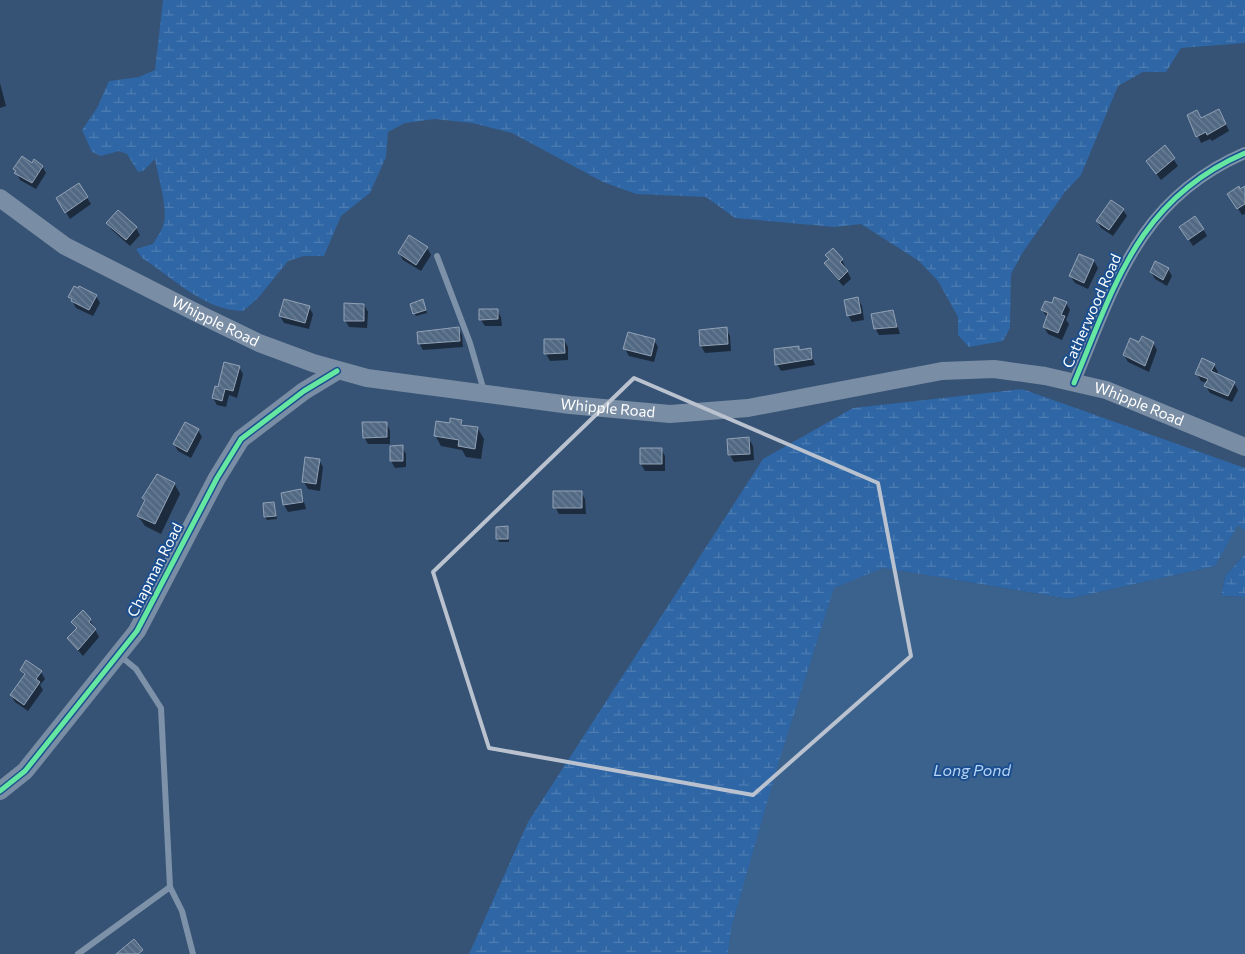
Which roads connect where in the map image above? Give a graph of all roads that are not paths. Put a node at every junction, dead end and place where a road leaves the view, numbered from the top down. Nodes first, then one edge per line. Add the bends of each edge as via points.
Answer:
1 (1245, 153) edge
2 (0, 198) edge
3 (437, 256) dead end
4 (337, 371) junction
5 (1074, 382) junction
6 (485, 394) junction
7 (1244, 446) edge
8 (118, 655) junction
9 (0, 791) edge
10 (170, 887) junction
11 (78, 954) edge
12 (193, 954) edge

1 - 5 street, Catherwood Road via 1223,162 1180,192 1145,230 1125,262
2 - 4 main road, Whipple Road via 64,246 94,262 260,343
3 - 6 lane via 470,343
4 - 6 main road, Whipple Road
4 - 8 main road, Chapman Road via 304,391 241,439 217,478 137,631
5 - 6 main road, Whipple Road via 994,369 942,371 748,408 670,414
5 - 7 main road, Whipple Road via 1106,390
8 - 9 main road, Chapman Road via 25,772
8 - 10 lane via 136,669 161,708
10 - 11 lane
10 - 12 lane via 182,912

